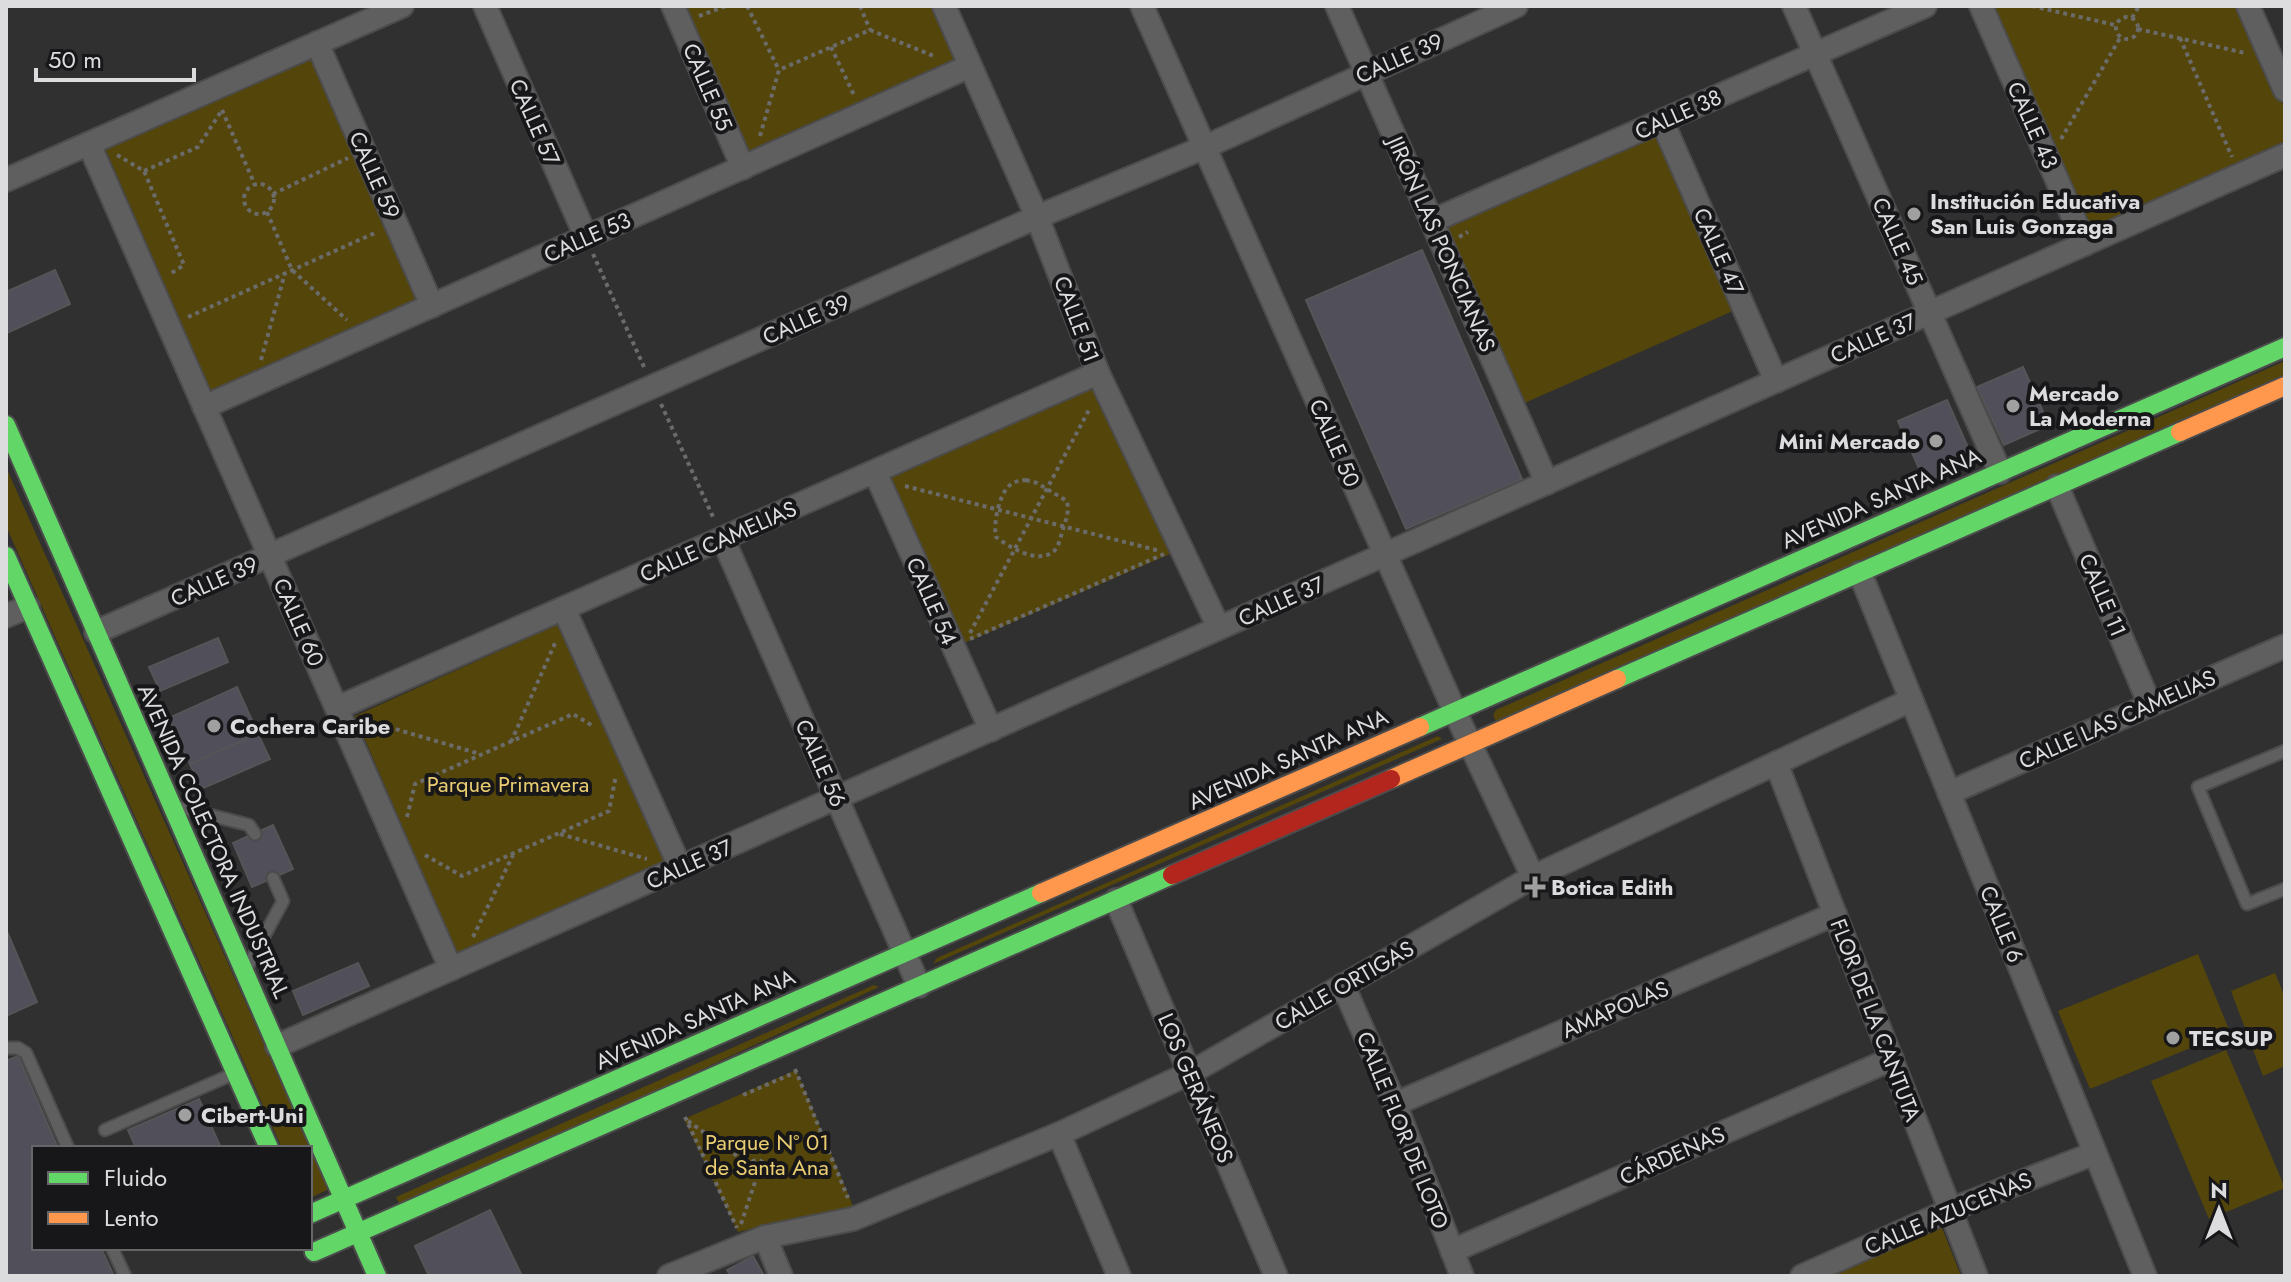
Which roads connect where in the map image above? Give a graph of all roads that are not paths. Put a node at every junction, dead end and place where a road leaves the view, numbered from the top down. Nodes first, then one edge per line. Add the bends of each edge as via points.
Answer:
1 (402, 6) edge
2 (485, 6) edge
3 (673, 6) edge
4 (944, 6) edge
5 (1142, 6) edge
6 (1337, 6) edge
7 (1516, 6) edge
8 (1794, 6) edge
9 (1925, 6) edge
10 (1981, 6) edge
11 (2248, 6) edge
12 (317, 43) junction
13 (1816, 54) junction
14 (970, 66) junction
15 (1366, 72) junction
16 (2285, 90) edge
17 (1662, 121) junction
18 (89, 144) junction
19 (1205, 147) junction
20 (2285, 155) edge
21 (750, 164) junction
22 (6, 180) edge
23 (1037, 217) junction
24 (1432, 221) junction
25 (586, 237) junction
26 (2085, 244) junction
27 (432, 306) junction
28 (1930, 313) junction
29 (2285, 347) edge
30 (1776, 381) junction
31 (1098, 384) junction
32 (2285, 386) edge
33 (204, 407) junction
34 (7, 428) edge
35 (875, 472) junction
36 (2000, 472) junction
37 (1547, 483) junction
38 (2057, 486) junction
39 (723, 539) junction
40 (1385, 554) junction
41 (6, 556) edge
42 (270, 556) junction
43 (1860, 573) junction
44 (28, 607) junction
45 (564, 609) junction
46 (6, 616) edge
47 (1219, 628) junction
48 (96, 632) junction
49 (2285, 646) edge
50 (1911, 700) junction
51 (2150, 705) junction
52 (337, 708) junction
53 (1455, 712) junction
54 (991, 730) junction
55 (1470, 744) junction
56 (2285, 751) edge
57 (1776, 763) junction
58 (1949, 793) junction
59 (836, 798) junction
60 (172, 806) junction
61 (255, 834) dead end
62 (671, 865) junction
63 (1533, 877) junction
64 (273, 878) dead end
65 (2285, 889) edge
66 (1116, 900) junction
67 (1835, 914) junction
68 (904, 954) junction
69 (451, 969) junction
70 (245, 972) junction
71 (1343, 985) junction
72 (919, 986) junction
73 (277, 1046) junction
74 (6, 1048) edge
75 (1892, 1059) junction
76 (237, 1072) junction
77 (1190, 1073) junction
78 (1395, 1104) junction
79 (105, 1130) dead end
80 (1059, 1134) junction
81 (67, 1146) edge
82 (268, 1146) edge
83 (2095, 1153) junction
84 (344, 1200) junction
85 (1950, 1210) junction
86 (312, 1213) edge
87 (358, 1233) junction
88 (765, 1237) junction
89 (113, 1250) edge
90 (1452, 1251) junction
91 (315, 1253) edge
92 (125, 1276) edge
93 (377, 1276) edge
94 (669, 1276) edge
95 (781, 1276) edge
96 (1119, 1276) edge
97 (1276, 1276) edge
98 (1462, 1276) edge
99 (1802, 1276) edge
100 (1976, 1276) edge
101 (2145, 1276) edge

1 - 12 street
2 - 25 street, CALLE 57
3 - 21 street, CALLE 55
4 - 14 street, CALLE 51
5 - 19 street, CALLE 50
6 - 15 street, JIRÓN LAS PONCIANAS
7 - 15 street, CALLE 39
8 - 13 street, CALLE 45
9 - 13 street, CALLE 38
10 - 26 street, CALLE 43
11 - 16 street
12 - 18 street
12 - 27 street, CALLE 59
13 - 17 street, CALLE 38
13 - 28 street, CALLE 45
14 - 21 street, CALLE 53
14 - 23 street, CALLE 51
15 - 19 street, CALLE 39
15 - 24 street, JIRÓN LAS PONCIANAS
17 - 24 street, CALLE 38
17 - 30 street, CALLE 47
18 - 22 street
18 - 33 street, CALLE 60
19 - 23 street, CALLE 39
19 - 40 street, CALLE 50
20 - 26 street, CALLE 37
21 - 25 street, CALLE 53
23 - 31 street, CALLE 51
23 - 42 street, CALLE 39
24 - 37 street, JIRÓN LAS PONCIANAS
25 - 27 street, CALLE 53
26 - 28 street, CALLE 37
27 - 33 street, CALLE 53
28 - 30 street, CALLE 37
28 - 36 street, CALLE 45
29 - 36 street, AVENIDA SANTA ANA
30 - 37 street, CALLE 37
31 - 35 street, CALLE CAMELIAS
31 - 47 street, CALLE 51
32 - 38 street
33 - 42 street, CALLE 60
34 - 48 street, AVENIDA COLECTORA INDUSTRIAL
35 - 39 street, CALLE CAMELIAS
35 - 54 street, CALLE 54
36 - 53 street, AVENIDA SANTA ANA
37 - 40 street, CALLE 37
38 - 43 street
38 - 51 street, CALLE 11
39 - 45 street, CALLE CAMELIAS
39 - 59 street, CALLE 56
40 - 47 street, CALLE 37
40 - 53 street, CALLE 50
41 - 44 street
42 - 48 street, CALLE 39
42 - 52 street, CALLE 60
43 - 50 street, CALLE 6
43 - 55 street
44 - 46 street
44 - 76 street
45 - 52 street, CALLE CAMELIAS
45 - 62 street
47 - 54 street, CALLE 37
48 - 60 street, AVENIDA COLECTORA INDUSTRIAL
49 - 51 street, CALLE LAS CAMELIAS
50 - 57 street, CALLE ORTIGAS
50 - 58 street, CALLE 6
51 - 58 street, CALLE LAS CAMELIAS
52 - 69 street, CALLE 60
53 - 55 street, CALLE 50
53 - 68 street, AVENIDA SANTA ANA
54 - 59 street, CALLE 37
55 - 63 street, CALLE 50
55 - 66 street
56 - 65 lane via 2198,787 2247,904
57 - 63 street, CALLE ORTIGAS
57 - 67 street, FLOR DE LA CANTUTA
58 - 83 street, CALLE 6
59 - 62 street, CALLE 37
59 - 68 street, CALLE 56
60 - 61 lane via 249,825
60 - 70 street, AVENIDA COLECTORA INDUSTRIAL
62 - 69 street, CALLE 37
63 - 71 street, CALLE ORTIGAS
64 - 70 lane via 283,901
66 - 72 street
66 - 77 street, LOS GERÁNEOS
67 - 75 street, FLOR DE LA CANTUTA
67 - 78 street, AMAPOLAS
68 - 72 street, CALLE 56
68 - 84 street, AVENIDA SANTA ANA
69 - 73 street, CALLE 37
70 - 73 street, AVENIDA COLECTORA INDUSTRIAL
71 - 77 street, CALLE ORTIGAS
71 - 78 street, CALLE FLOR DE LOTO
72 - 87 street
73 - 84 street, AVENIDA COLECTORA INDUSTRIAL
74 - 81 lane via 26,1053
75 - 85 street, FLOR DE LA CANTUTA
75 - 90 street, CÁRDENAS
76 - 79 lane
76 - 82 street
77 - 80 street, CALLE ORTIGAS
77 - 97 street, LOS GERÁNEOS
78 - 90 street, CALLE FLOR DE LOTO
80 - 88 street, CALLE ORTIGAS via 853,1219
80 - 96 street
83 - 85 street, CALLE AZUCENAS
83 - 101 street, CALLE 6
84 - 86 street, AVENIDA SANTA ANA
84 - 87 street, AVENIDA COLECTORA INDUSTRIAL
85 - 99 street, CALLE AZUCENAS
85 - 100 street, FLOR DE LA CANTUTA
87 - 91 street
87 - 93 street, AVENIDA COLECTORA INDUSTRIAL
88 - 94 street, CALLE ORTIGAS
88 - 95 street
89 - 92 lane
90 - 98 street, CALLE FLOR DE LOTO

